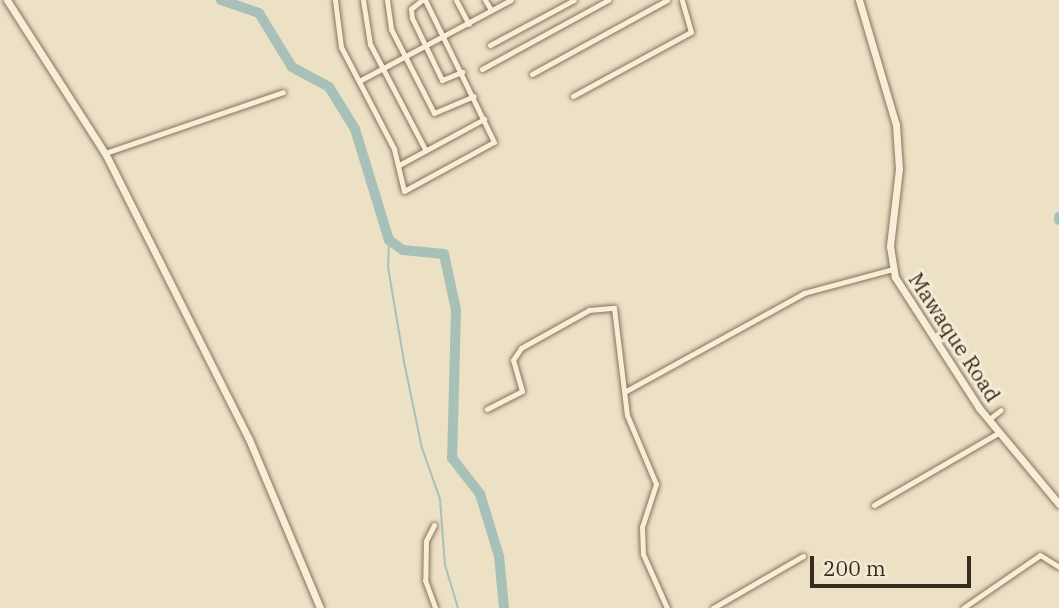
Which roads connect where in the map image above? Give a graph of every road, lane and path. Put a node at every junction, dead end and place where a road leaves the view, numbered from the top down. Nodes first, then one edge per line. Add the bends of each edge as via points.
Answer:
1 (7, 0) edge
2 (335, 0) edge
3 (363, 0) edge
4 (387, 0) edge
5 (424, 0) edge
6 (456, 0) edge
7 (485, 0) edge
8 (511, 0) edge
9 (574, 0) edge
10 (608, 0) edge
11 (667, 0) edge
12 (682, 0) edge
13 (859, 0) edge
14 (491, 10) junction
15 (469, 24) junction
16 (445, 37) junction
17 (490, 45) dead end
18 (425, 46) junction
19 (405, 58) junction
20 (482, 69) dead end
21 (383, 70) junction
22 (462, 72) junction
23 (532, 74) dead end
24 (359, 81) junction
25 (283, 92) dead end
26 (474, 96) junction
27 (573, 96) dead end
28 (484, 118) junction
29 (425, 149) junction
30 (105, 153) junction
31 (399, 164) junction
32 (893, 269) junction
33 (626, 391) junction
34 (487, 409) dead end
35 (1001, 410) dead end
36 (988, 420) junction
37 (998, 433) junction
38 (874, 505) dead end
39 (1059, 505) edge
40 (435, 525) dead end
41 (803, 556) dead end
42 (1059, 567) edge
43 (320, 608) edge
44 (435, 608) edge
45 (667, 608) edge
46 (713, 608) edge
47 (963, 608) edge

1 - 30 street
2 - 24 street via 341,47
3 - 21 street via 370,44
4 - 19 street via 391,29
5 - 16 street
5 - 18 street via 411,13
6 - 15 street
7 - 14 street
8 - 14 street
9 - 17 street
10 - 20 street
11 - 23 street
12 - 27 street via 691,32
13 - 32 street, Mawaque Road via 897,135
14 - 15 street
15 - 16 street
16 - 18 street
16 - 22 street
18 - 19 street
18 - 22 street via 443,81
19 - 21 street
19 - 26 street via 437,115
21 - 24 street
21 - 29 street
22 - 26 street
24 - 31 street
25 - 30 street
26 - 28 street
28 - 29 street
28 - 31 street via 494,142 404,191
29 - 31 street
30 - 43 street via 249,439
32 - 33 street via 804,293
32 - 36 street, Mawaque Road via 909,303
33 - 34 street via 614,308 607,306 521,348 513,360 522,391
33 - 45 street via 627,415 656,484 642,527 643,554
35 - 36 street
36 - 37 street, Mawaque Road
37 - 38 street
37 - 39 street, Mawaque Road
40 - 44 street via 426,541 425,580
41 - 46 street
42 - 47 street via 1040,555

